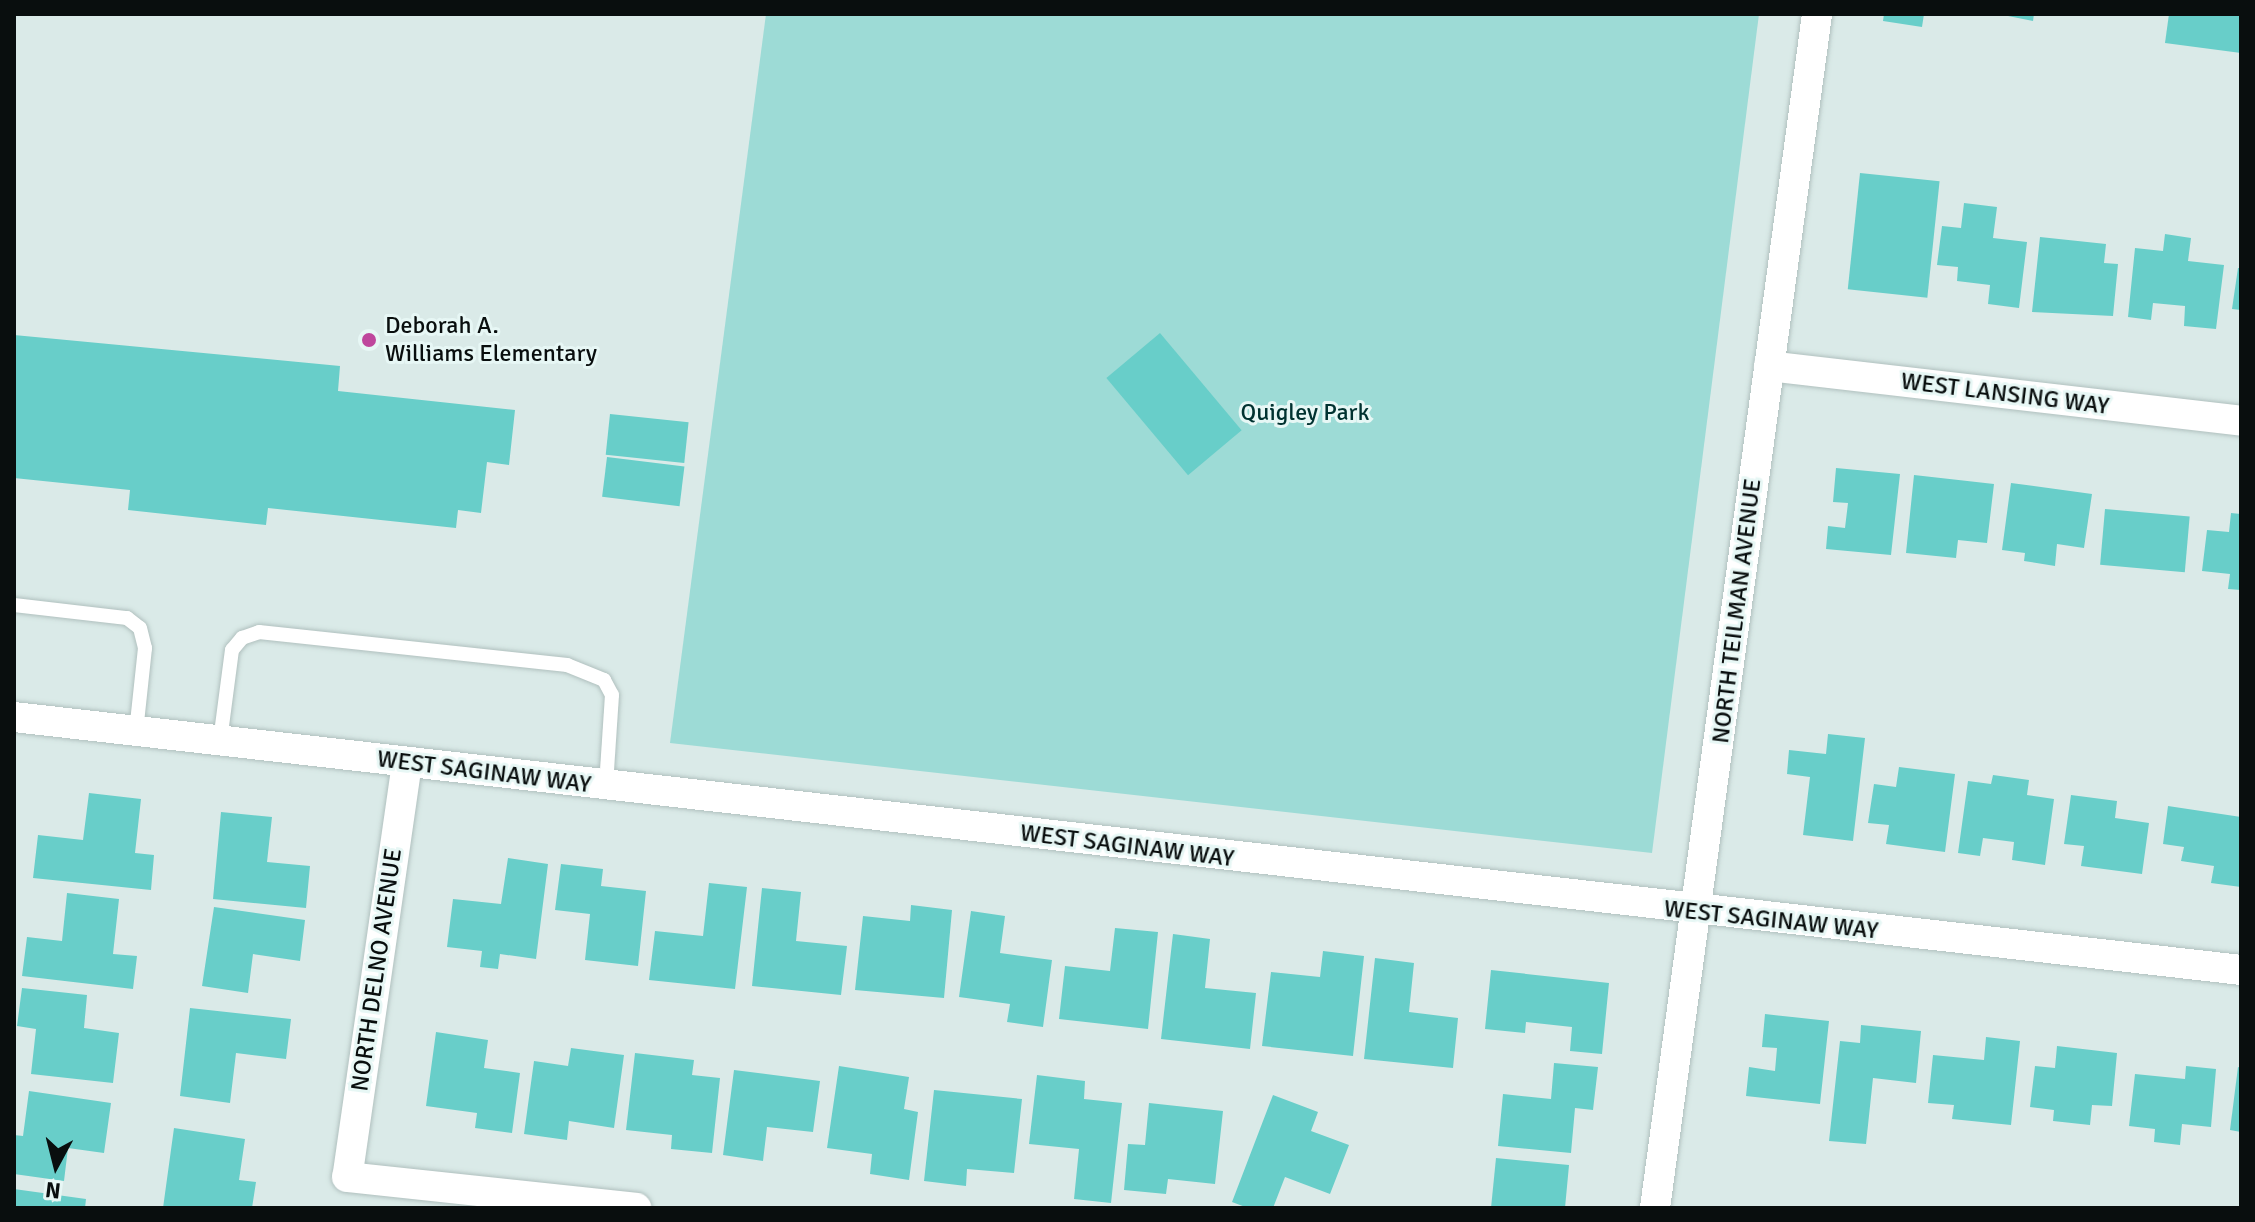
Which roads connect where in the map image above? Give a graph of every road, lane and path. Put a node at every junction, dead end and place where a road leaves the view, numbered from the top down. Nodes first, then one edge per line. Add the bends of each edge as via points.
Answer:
1 (1817, 14) edge
2 (1769, 366) junction
3 (2241, 421) edge
4 (14, 605) edge
5 (14, 717) edge
6 (136, 732) junction
7 (220, 741) junction
8 (407, 763) junction
9 (606, 786) junction
10 (1698, 912) junction
11 (2241, 970) edge
12 (636, 1208) edge
13 (1655, 1208) edge

1 - 2 street, NORTH TEILMAN AVENUE
2 - 3 street, WEST LANSING WAY
2 - 10 street, NORTH TEILMAN AVENUE
4 - 6 lane via 127,618 140,628 145,648
5 - 6 street, WEST SAGINAW WAY
6 - 7 street, WEST SAGINAW WAY
7 - 8 street, WEST SAGINAW WAY
7 - 9 lane via 232,650 242,638 259,632 551,663 590,670 612,695
8 - 9 street, WEST SAGINAW WAY
8 - 12 street, NORTH DELNO AVENUE via 347,1177
9 - 10 street, WEST SAGINAW WAY
10 - 11 street, WEST SAGINAW WAY
10 - 13 street, NORTH TEILMAN AVENUE

